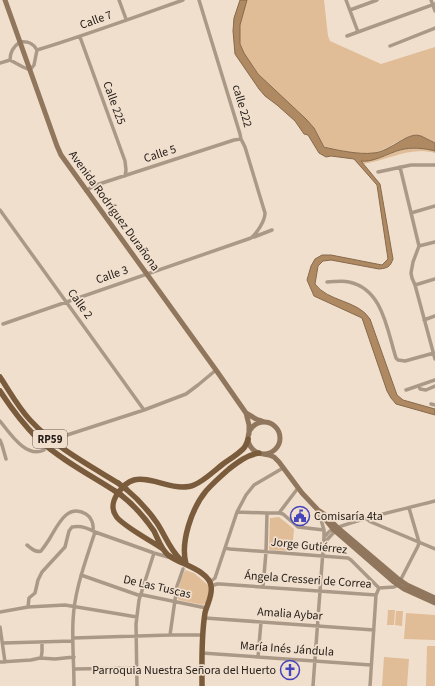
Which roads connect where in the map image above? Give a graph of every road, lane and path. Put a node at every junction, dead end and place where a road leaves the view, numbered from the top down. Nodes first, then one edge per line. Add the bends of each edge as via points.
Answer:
1 (5, 0) edge
2 (119, 0) edge
3 (183, 0) edge
4 (199, 0) edge
5 (346, 0) edge
6 (377, 0) edge
7 (431, 0) edge
8 (434, 4) edge
9 (350, 10) junction
10 (435, 11) edge
11 (126, 20) junction
12 (435, 28) edge
13 (358, 32) junction
14 (80, 36) junction
15 (347, 36) dead end
16 (20, 42) junction
17 (390, 46) dead end
18 (37, 50) junction
19 (10, 60) junction
20 (0, 63) edge
21 (30, 70) junction
22 (241, 139) junction
23 (435, 165) edge
24 (400, 167) junction
25 (378, 172) dead end
26 (125, 176) junction
27 (86, 191) junction
28 (435, 206) edge
29 (0, 210) edge
30 (411, 213) junction
31 (272, 230) dead end
32 (251, 238) junction
33 (435, 242) edge
34 (419, 246) junction
35 (147, 274) junction
36 (435, 279) edge
37 (327, 282) dead end
38 (415, 285) junction
39 (66, 302) junction
40 (435, 316) edge
41 (424, 320) junction
42 (3, 324) dead end
43 (434, 353) edge
44 (435, 359) edge
45 (216, 370) junction
46 (0, 377) edge
47 (435, 380) edge
48 (419, 386) junction
49 (435, 386) edge
50 (406, 390) dead end
51 (0, 391) edge
52 (144, 410) junction
53 (246, 413) junction
54 (0, 421) edge
55 (266, 423) junction
56 (249, 436) junction
57 (60, 438) dead end
58 (0, 440) edge
59 (278, 446) junction
60 (44, 450) dead end
61 (261, 453) junction
62 (6, 459) dead end
63 (279, 462) junction
64 (283, 468) junction
65 (298, 488) junction
66 (435, 501) edge
67 (410, 508) junction
68 (318, 510) junction
69 (238, 512) junction
70 (267, 513) junction
71 (279, 513) junction
72 (367, 518) junction
73 (336, 529) junction
74 (324, 530) junction
75 (94, 531) junction
76 (324, 538) junction
77 (419, 542) junction
78 (324, 543) junction
79 (27, 545) dead end
80 (225, 548) junction
81 (163, 549) junction
82 (435, 549) edge
83 (266, 552) junction
84 (154, 553) junction
85 (323, 556) junction
86 (171, 557) junction
87 (184, 566) junction
88 (81, 575) junction
89 (400, 583) junction
90 (211, 584) junction
91 (263, 587) junction
92 (379, 588) junction
93 (320, 591) junction
94 (140, 595) junction
95 (376, 595) junction
96 (435, 598) edge
97 (175, 601) junction
98 (435, 603) edge
99 (75, 606) junction
100 (28, 607) junction
101 (206, 608) junction
102 (0, 612) edge
103 (137, 617) junction
104 (204, 618) junction
105 (261, 622) junction
106 (317, 626) junction
107 (0, 627) edge
108 (374, 630) junction
109 (170, 635) junction
110 (203, 635) junction
111 (136, 636) junction
112 (73, 639) junction
113 (42, 642) junction
114 (3, 643) junction
115 (202, 653) junction
116 (74, 657) junction
117 (258, 657) junction
118 (41, 658) junction
119 (315, 661) junction
120 (0, 662) edge
121 (5, 662) junction
122 (371, 665) junction
123 (137, 668) junction
124 (74, 669) junction
125 (74, 686) edge
126 (137, 686) edge
127 (202, 686) edge
128 (313, 686) edge
129 (370, 686) edge

1 - 16 main road, Avenida Rodríguez Durañona
2 - 11 street
3 - 11 street, Calle 7
4 - 22 street, calle 222
5 - 9 street
6 - 9 street
7 - 8 street
8 - 10 street
8 - 13 street
9 - 13 street
11 - 14 street, Calle 7
12 - 17 street
13 - 15 street
14 - 18 street, Calle 7
14 - 26 street, Calle 225 via 125,161
16 - 18 street via 31,43
16 - 19 street via 12,50
16 - 21 main road, Avenida Rodríguez Durañona
18 - 21 street via 34,65
19 - 20 street
19 - 21 street
21 - 27 main road, Avenida Rodríguez Durañona via 59,150
22 - 26 street, Calle 5
22 - 32 street, calle 222 via 265,213 265,218
23 - 24 street
24 - 25 street
24 - 30 street
26 - 27 street, Calle 5 via 93,186
27 - 35 main road, Avenida Rodríguez Durañona
28 - 30 street
29 - 39 street, Calle 2
30 - 34 street
31 - 32 street, Calle 3
32 - 35 street, Calle 3
33 - 34 street
34 - 38 street via 411,273
35 - 39 street, Calle 3
35 - 45 main road, Avenida Rodríguez Durañona
36 - 38 street
37 - 43 street via 349,282 370,294 382,311 398,360 405,361
38 - 41 street
39 - 42 street, Calle 3
39 - 52 street, Calle 2
40 - 41 street
41 - 43 street
43 - 44 street
45 - 52 street via 186,394
45 - 53 main road, Avenida Rodríguez Durañona
46 - 87 main road, RP59, bridge via 21,409 43,433 118,483 142,504
47 - 48 street
48 - 49 street via 424,390
48 - 50 street
51 - 81 main road, RP59, bridge via 39,440 115,490 141,514
52 - 57 street
53 - 55 main road
53 - 56 main road
54 - 60 street via 12,436 31,452
55 - 56 main road via 254,427
55 - 59 main road via 274,426 279,433
56 - 61 main road via 249,444
56 - 81 main road via 240,452 194,485 176,487 138,479 127,483 116,496 113,504 115,516
58 - 62 street
59 - 61 main road via 272,452
59 - 63 main road
61 - 63 main road via 274,457
61 - 87 main road via 250,455 233,466 217,479 202,497 186,535
63 - 64 main road
64 - 65 main road
64 - 69 street via 251,488
65 - 68 main road
65 - 71 street
66 - 67 street
67 - 72 street
67 - 77 street
68 - 73 main road
68 - 74 street
69 - 70 street
69 - 80 street
70 - 71 street
70 - 83 street
71 - 74 street via 298,527
72 - 73 street
72 - 77 street
73 - 76 street
73 - 78 street
73 - 89 main road
74 - 76 street
75 - 79 street via 87,515 79,511 69,513 57,525 41,551 36,552
75 - 84 street
75 - 88 street
75 - 100 street via 79,526 71,528 65,547 42,572 35,593 29,598
76 - 78 street
77 - 82 street
77 - 89 street
78 - 85 street
80 - 83 street, Jorge Gutiérrez
80 - 90 street
81 - 86 main road
83 - 85 street, Jorge Gutiérrez
83 - 91 street
84 - 86 street
84 - 94 street
85 - 92 street, Jorge Gutiérrez via 350,559
85 - 93 street
86 - 87 main road
87 - 90 main road via 202,573
87 - 97 street
88 - 94 street, De Las Tuscas
88 - 99 street
89 - 92 street, Ángela Cresseri de Correa via 394,587
89 - 96 main road
89 - 98 main road
90 - 91 street, Ángela Cresseri de Correa
90 - 101 main road
91 - 93 street, Ángela Cresseri de Correa
92 - 95 street, Ángela Cresseri de Correa
93 - 95 street, Ángela Cresseri de Correa
93 - 106 street
94 - 97 street, De Las Tuscas
94 - 103 street
95 - 108 street
97 - 101 street, De Las Tuscas
97 - 109 street
99 - 100 street
99 - 103 street
99 - 112 street
100 - 102 street
101 - 104 main road
103 - 111 street
104 - 105 street, Amalia Aybar
104 - 110 main road
105 - 106 street, Amalia Aybar
105 - 117 street
106 - 108 street, Amalia Aybar
106 - 119 street
107 - 114 street
108 - 122 street
109 - 110 street
109 - 111 street
110 - 115 main road
111 - 112 street
111 - 123 street
112 - 113 street
112 - 116 street
113 - 114 street
113 - 118 street
114 - 121 street
115 - 117 street, María Inés Jándula
115 - 127 main road
116 - 118 street
116 - 124 street
117 - 119 street, María Inés Jándula
118 - 121 street
119 - 122 street, María Inés Jándula
119 - 128 street
120 - 121 street
122 - 129 street
123 - 124 street
123 - 126 street
124 - 125 street

